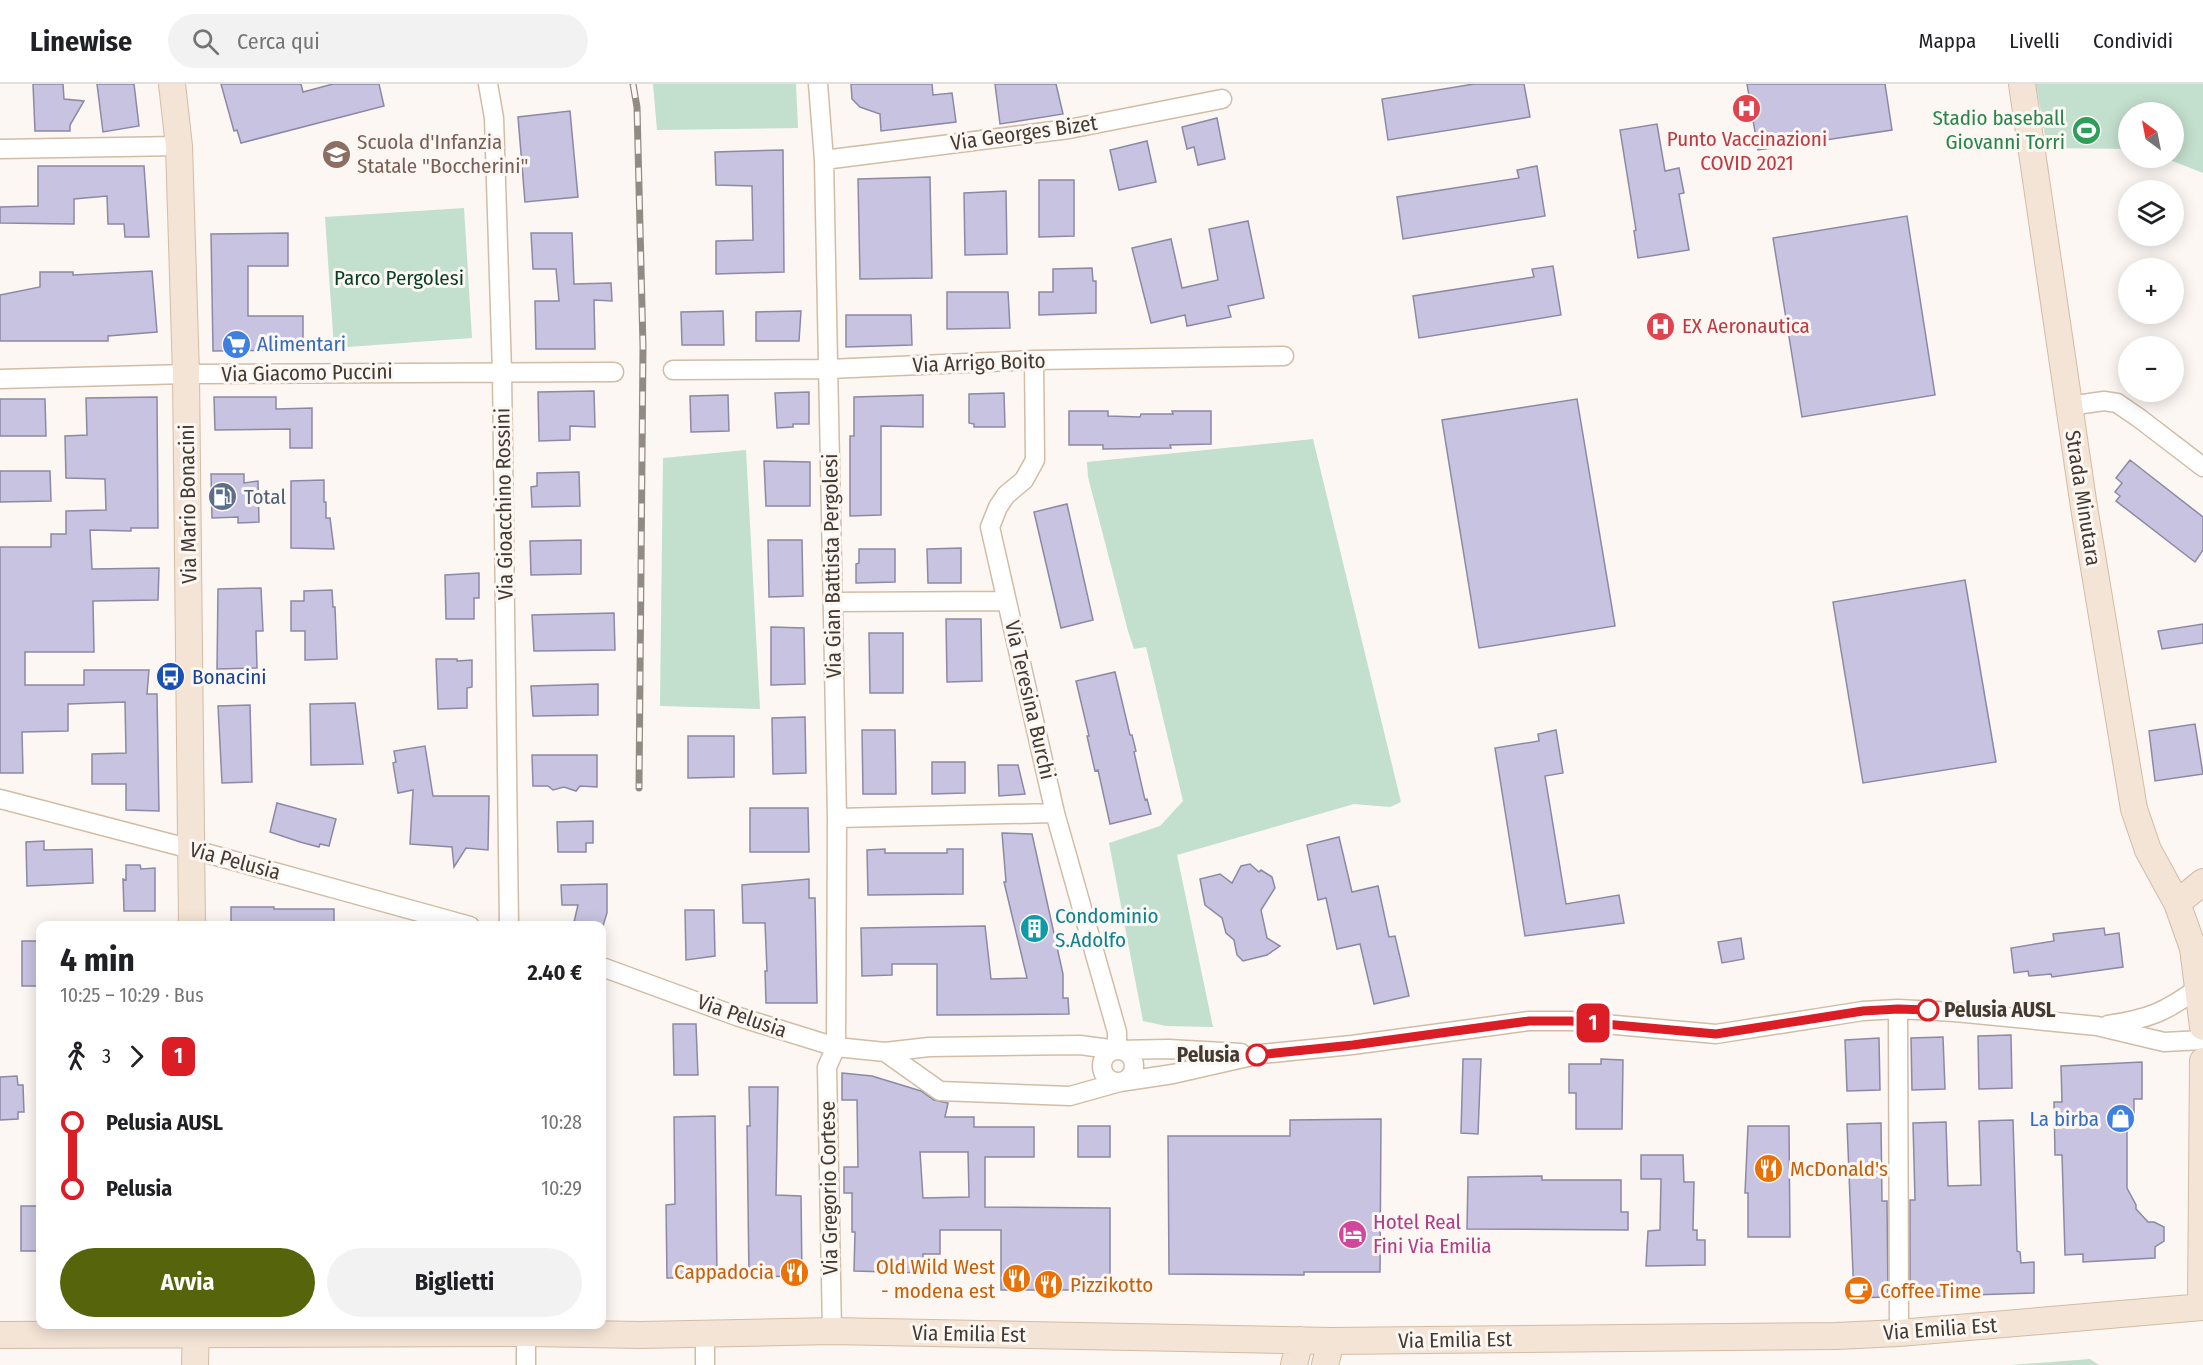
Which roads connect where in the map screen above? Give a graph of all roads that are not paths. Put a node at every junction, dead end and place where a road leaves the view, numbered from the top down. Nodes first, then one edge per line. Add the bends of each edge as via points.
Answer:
1 (171, 84) edge
2 (488, 84) edge
3 (818, 84) edge
4 (2022, 84) edge
5 (1222, 99) dead end
6 (179, 146) junction
7 (0, 149) edge
8 (824, 160) junction
9 (1284, 356) dead end
10 (1035, 360) junction
11 (829, 369) junction
12 (673, 370) dead end
13 (502, 372) junction
14 (614, 372) dead end
15 (186, 374) junction
16 (0, 379) edge
17 (2069, 406) junction
18 (2203, 467) edge
19 (1007, 601) junction
20 (833, 602) junction
21 (0, 799) edge
22 (1055, 813) junction
23 (837, 818) junction
24 (191, 849) junction
25 (2203, 882) edge
26 (2177, 903) junction
27 (192, 921) edge
28 (452, 921) edge
29 (509, 921) edge
30 (606, 968) edge
31 (2198, 988) junction
32 (1898, 1009) junction
33 (2097, 1026) junction
34 (2203, 1027) edge
35 (2203, 1040) edge
36 (836, 1047) junction
37 (1117, 1050) junction
38 (885, 1052) junction
39 (1260, 1054) junction
40 (2203, 1061) edge
41 (1120, 1082) junction
42 (2202, 1307) edge
43 (196, 1330) edge
44 (832, 1331) junction
45 (526, 1333) junction
46 (705, 1333) junction
47 (1899, 1334) junction
48 (0, 1335) edge
49 (1300, 1340) junction
50 (1328, 1353) edge
51 (195, 1365) edge
52 (526, 1365) edge
53 (705, 1365) edge
54 (1294, 1365) edge

1 - 6 street, Via Mario Bonacini
2 - 13 street, Via Gioacchino Rossini via 494,118
3 - 8 street, Via Gian Battista Pergolesi
4 - 17 street, Strada Minutara
5 - 8 street, Via Georges Bizet via 1069,129
6 - 7 street
6 - 15 street, Via Mario Bonacini
8 - 11 street, Via Gian Battista Pergolesi
9 - 10 street, Via Arrigo Boito
10 - 11 street, Via Arrigo Boito
10 - 19 street, Via Teresina Burchi via 1035,460 1024,480 998,507 990,528
11 - 12 street, Via Arrigo Boito
11 - 20 street, Via Gian Battista Pergolesi
13 - 14 street, Via Giacomo Puccini
13 - 15 street, Via Giacomo Puccini
13 - 29 street, Via Gioacchino Rossini
15 - 16 street, Via Giacomo Puccini
15 - 24 street, Via Mario Bonacini
17 - 18 street via 2117,403
17 - 26 street, Strada Minutara via 2134,808 2148,850
19 - 20 street
19 - 22 street, Via Teresina Burchi
20 - 23 street, Via Gian Battista Pergolesi
21 - 24 street, Via Pelusia
22 - 23 street
22 - 37 street, Via Teresina Burchi via 1118,1032
23 - 36 street, Via Gian Battista Pergolesi
24 - 27 street, Via Mario Bonacini
24 - 28 street, Via Pelusia
25 - 26 street
26 - 31 street, Strada Minutara via 2193,948
30 - 36 street, Via Pelusia
31 - 33 street, Via Pelusia via 2172,1007 2137,1020
31 - 34 street, Strada Minutara
32 - 33 street, Via Pelusia
32 - 39 street, Via Pelusia via 1716,1034 1529,1021
32 - 47 street
33 - 35 street, Via Pelusia via 2164,1042
36 - 38 street, Via Pelusia
36 - 44 street, Via Gregorio Cortese via 827,1067
37 - 38 street, Via Pelusia via 1080,1045 929,1047
37 - 39 street, Via Pelusia
37 - 41 street via 1106,1056 1102,1068 1108,1079
38 - 41 street, Via Pelusia via 940,1091 1071,1096
39 - 41 street, Via Pelusia
40 - 42 street
42 - 47 street, Via Emilia Est
43 - 45 street, Via Emilia Est
43 - 48 street, Via Emilia Est
43 - 51 street
44 - 46 street, Via Emilia Est
44 - 49 street, Via Emilia Est
45 - 46 street, Via Emilia Est
45 - 52 street
46 - 53 street
47 - 50 street, Via Emilia Est
49 - 50 street, Via Emilia Est
49 - 54 street

